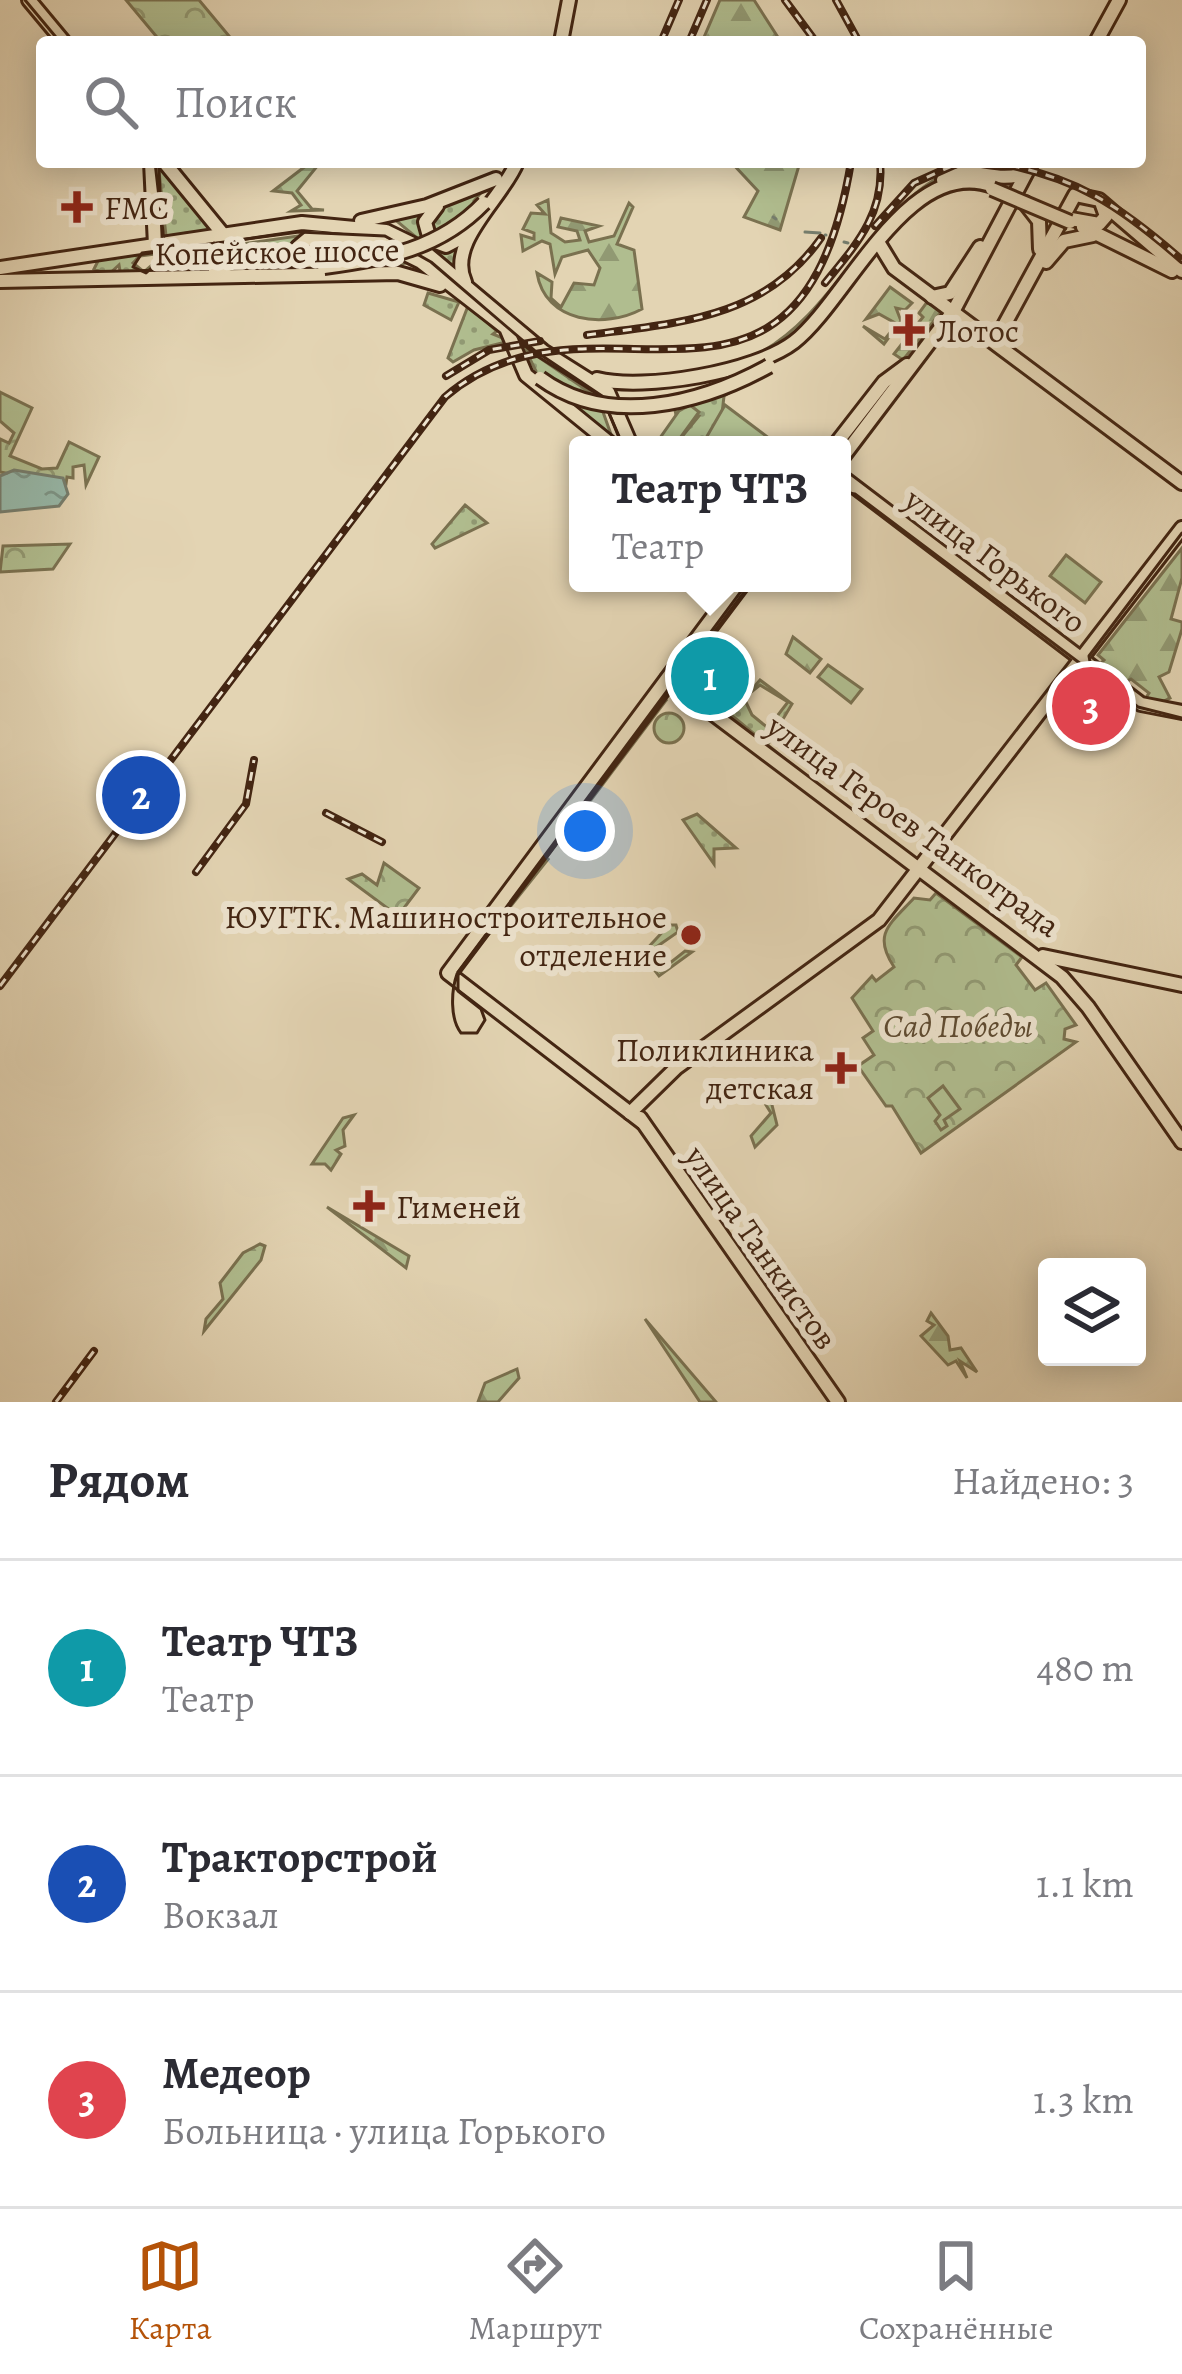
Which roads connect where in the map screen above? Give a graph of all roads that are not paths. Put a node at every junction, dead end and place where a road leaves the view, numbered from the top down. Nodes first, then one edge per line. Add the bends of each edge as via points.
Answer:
1 (25, 0) edge
2 (566, 0) edge
3 (1116, 0) edge
4 (54, 36) edge
5 (559, 36) edge
6 (1097, 36) edge
7 (152, 168) edge
8 (169, 168) edge
9 (507, 168) edge
10 (508, 168) edge
11 (510, 168) edge
12 (1023, 168) edge
13 (1026, 168) edge
14 (1026, 168) edge
15 (496, 178) junction
16 (993, 187) junction
17 (923, 199) junction
18 (442, 201) junction
19 (1024, 202) junction
20 (480, 203) junction
21 (388, 216) junction
22 (1071, 220) junction
23 (333, 222) junction
24 (477, 227) junction
25 (225, 234) junction
26 (1112, 239) junction
27 (155, 245) junction
28 (880, 245) junction
29 (981, 246) junction
30 (419, 247) junction
31 (102, 253) junction
32 (83, 256) junction
33 (421, 262) junction
34 (325, 264) junction
35 (861, 267) junction
36 (0, 268) edge
37 (894, 268) junction
38 (1038, 268) junction
39 (358, 273) junction
40 (278, 274) junction
41 (1182, 274) edge
42 (191, 277) junction
43 (111, 280) junction
44 (0, 281) edge
45 (76, 281) junction
46 (440, 285) junction
47 (465, 290) junction
48 (932, 297) junction
49 (951, 309) junction
50 (506, 328) junction
51 (999, 345) junction
52 (520, 358) junction
53 (562, 365) junction
54 (539, 378) junction
55 (601, 436) edge
56 (627, 436) edge
57 (851, 436) edge
58 (851, 438) edge
59 (1182, 483) edge
60 (851, 492) edge
61 (1182, 528) edge
62 (1182, 540) edge
63 (735, 592) edge
64 (1082, 664) junction
65 (671, 681) junction
66 (1176, 716) edge
67 (923, 872) junction
68 (1046, 961) junction
69 (1182, 986) edge
70 (635, 1115) junction
71 (1182, 1138) edge
72 (838, 1402) edge

1 - 4 main road
2 - 5 main road
3 - 6 main road
7 - 27 main road
8 - 25 main road
9 - 15 main road
10 - 20 main road
11 - 24 main road
12 - 17 main road via 1006,177 961,171
13 - 29 main road
14 - 49 main road
15 - 18 main road
15 - 20 main road
16 - 17 main road via 958,181
16 - 19 main road, bridge
16 - 22 main road, bridge
16 - 28 main road via 939,191
17 - 53 main road via 866,254 803,334 767,358 629,383
18 - 21 main road
18 - 24 main road via 425,222 433,243 452,245
19 - 22 main road, bridge
19 - 38 main road via 1039,221
20 - 34 main road, bridge via 416,249
21 - 23 main road
21 - 30 main road
22 - 26 main road
22 - 38 main road via 1100,224 1106,213 1092,199 1073,199
22 - 41 main road
23 - 25 main road, Копейское шоссе
23 - 30 main road, Копейское шоссе via 394,233
24 - 47 main road via 460,257
25 - 27 main road, Копейское шоссе
25 - 42 main road via 229,265
26 - 38 main road via 1070,238
26 - 41 main road
27 - 31 main road, Копейское шоссе
28 - 35 main road
28 - 37 main road
29 - 48 main road via 950,293
29 - 49 main road
30 - 47 main road
31 - 32 main road, Копейское шоссе
31 - 43 main road via 91,269
32 - 36 main road, Копейское шоссе
32 - 45 main road via 73,266
33 - 34 main road via 367,240 310,237 298,247 301,261
33 - 39 main road
33 - 47 main road
34 - 40 main road
35 - 37 main road
35 - 54 main road, bridge via 813,330 769,366 708,394 623,407 582,402
37 - 48 main road
38 - 41 main road via 1067,201 1083,194 1106,204
38 - 51 main road
39 - 40 main road, Копейское шоссе
39 - 46 main road, Копейское шоссе via 412,274
40 - 42 main road, Копейское шоссе
42 - 43 main road, Копейское шоссе
43 - 45 main road, Копейское шоссе
43 - 46 main road, Копейское шоссе via 146,286 392,278
44 - 45 main road, Копейское шоссе
46 - 47 main road, Копейское шоссе
47 - 50 main road
47 - 53 main road
48 - 49 main road
49 - 51 main road
49 - 57 main road via 884,382
49 - 58 main road
50 - 52 main road
50 - 54 main road
51 - 59 main road
52 - 54 main road
52 - 55 main road via 533,382
53 - 56 main road via 608,392
60 - 64 main road, улица Горького
61 - 64 main road
62 - 64 main road
63 - 65 main road
64 - 66 main road, улица Горького via 1136,710
64 - 67 main road
65 - 67 main road, улица Героев Танкограда
65 - 70 main road, улица Танкистов via 449,971
67 - 68 main road, улица Героев Танкограда
67 - 70 main road via 879,927 679,1072
68 - 69 main road, улица Героев Танкограда
68 - 71 main road via 1078,987
70 - 72 main road, улица Танкистов

